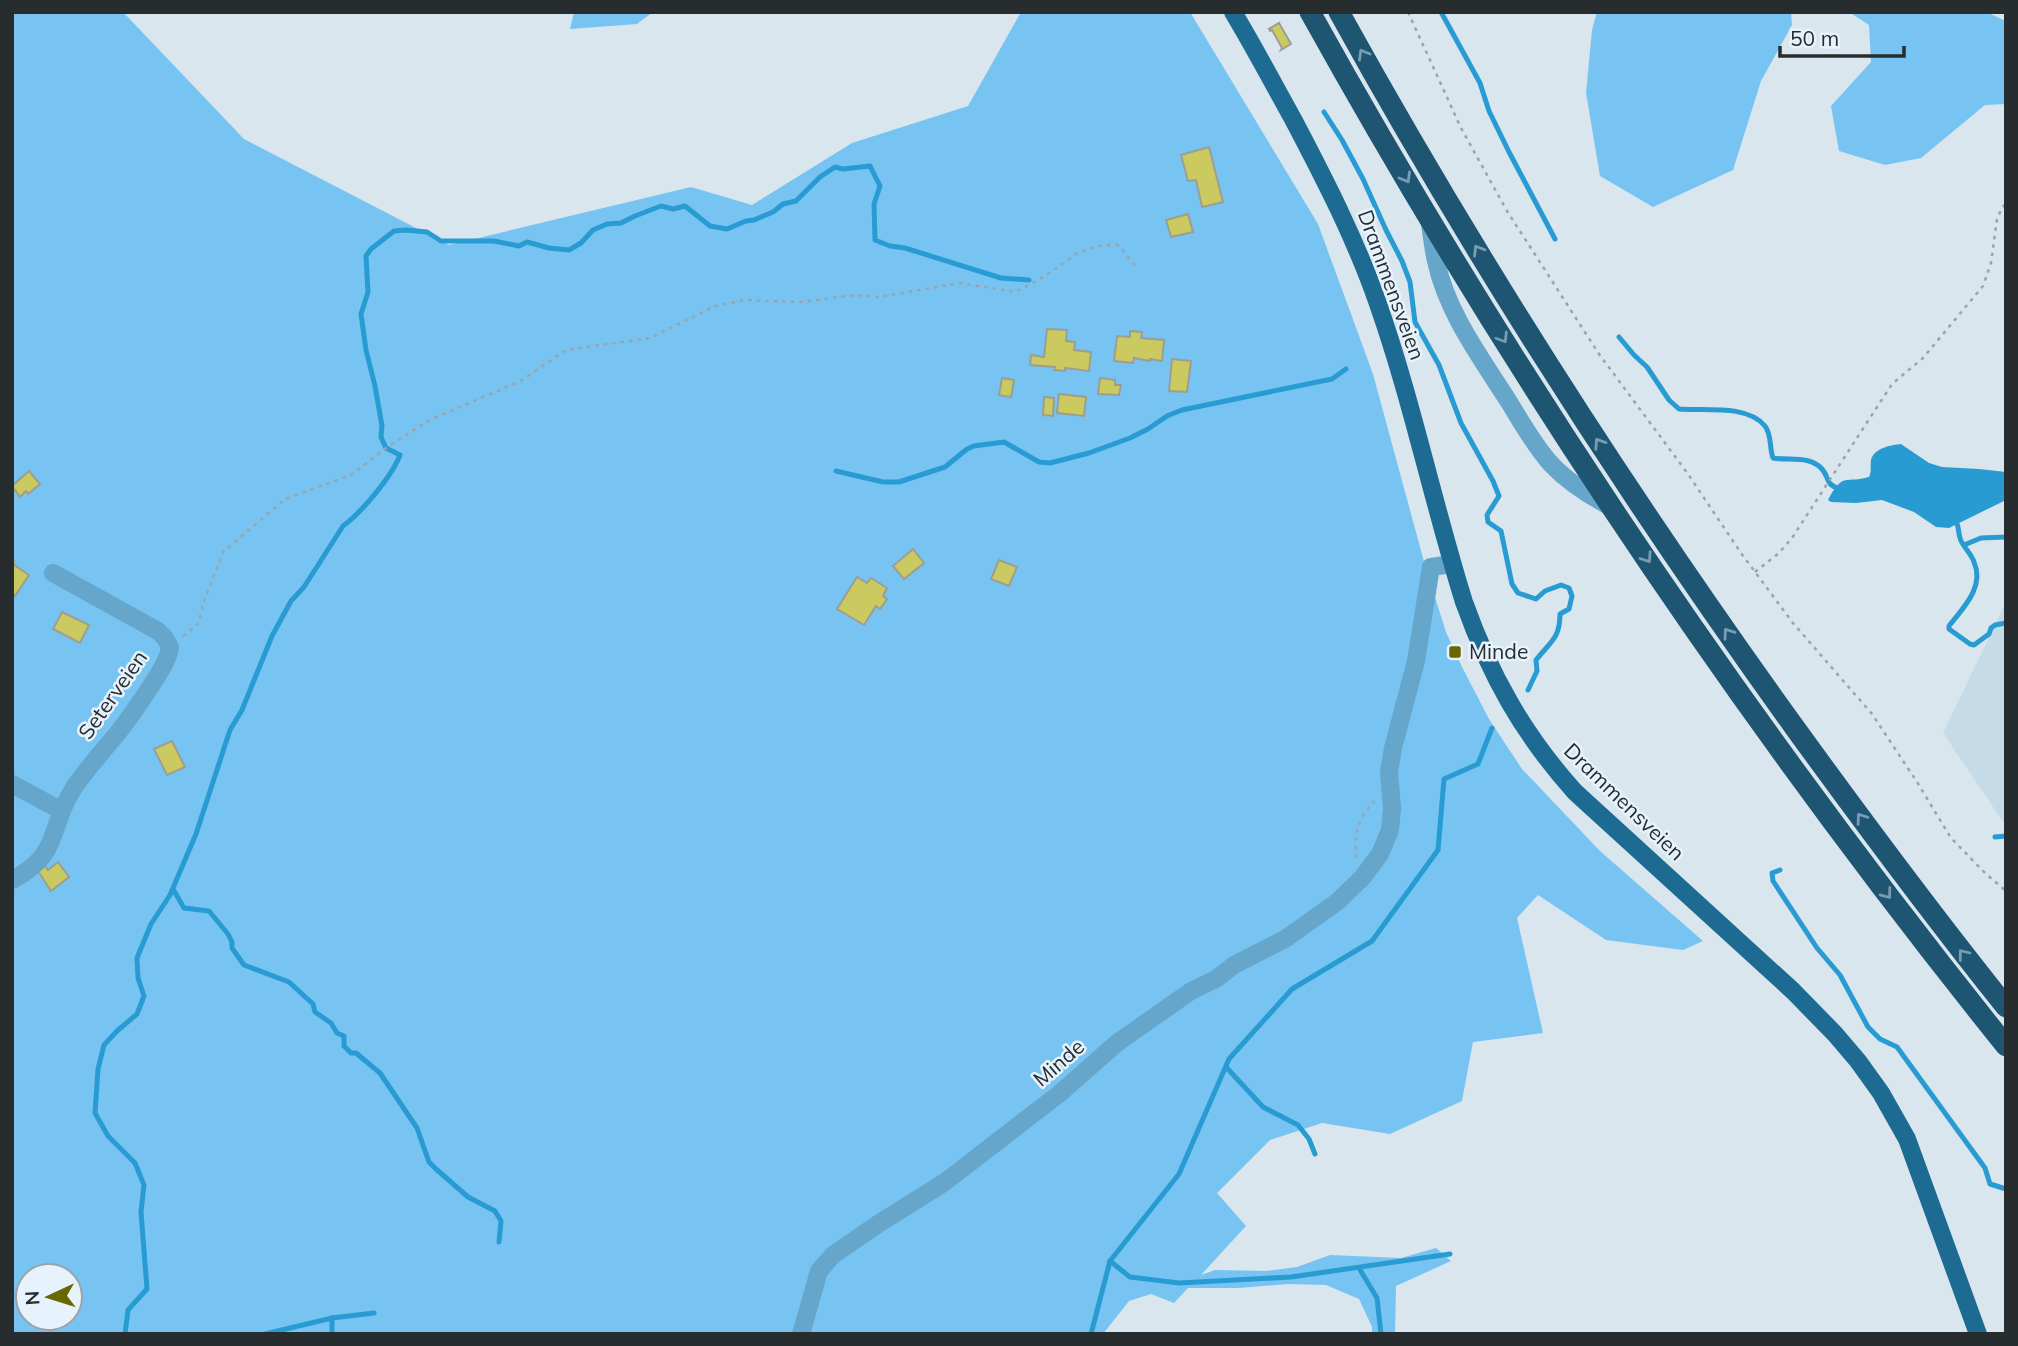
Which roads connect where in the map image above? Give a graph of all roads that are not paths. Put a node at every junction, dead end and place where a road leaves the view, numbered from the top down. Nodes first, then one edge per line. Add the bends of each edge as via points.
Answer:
1 (1233, 12) edge
2 (1310, 12) edge
3 (1339, 12) edge
4 (1429, 217) junction
5 (1612, 508) junction
6 (1452, 564) junction
7 (53, 573) dead end
8 (12, 784) edge
9 (62, 811) junction
10 (12, 880) edge
11 (2006, 1007) edge
12 (2006, 1046) edge
13 (801, 1334) edge
14 (1978, 1334) edge

1 - 6 main road, Drammensveien via 1335,200 1373,291
2 -> 4 highway
11 -> 3 highway via 1844,795 1636,500 1498,283
4 -> 5 highway
4 - 5 street via 1436,261 1468,339 1551,464
5 -> 12 highway via 1773,741
6 - 13 street, Minde via 1431,567 1416,661 1389,772 1390,830 1380,855 1362,877 1337,902 1285,939 1191,991 1117,1043 945,1182 833,1255 819,1271
6 - 14 main road, Drammensveien via 1493,675 1550,764 1793,991 1835,1034 1881,1093 1907,1139
7 - 9 street, Seterveien via 158,631 170,647 142,699 79,780
8 - 9 street
9 - 10 street, Seterveien via 50,847 37,863

